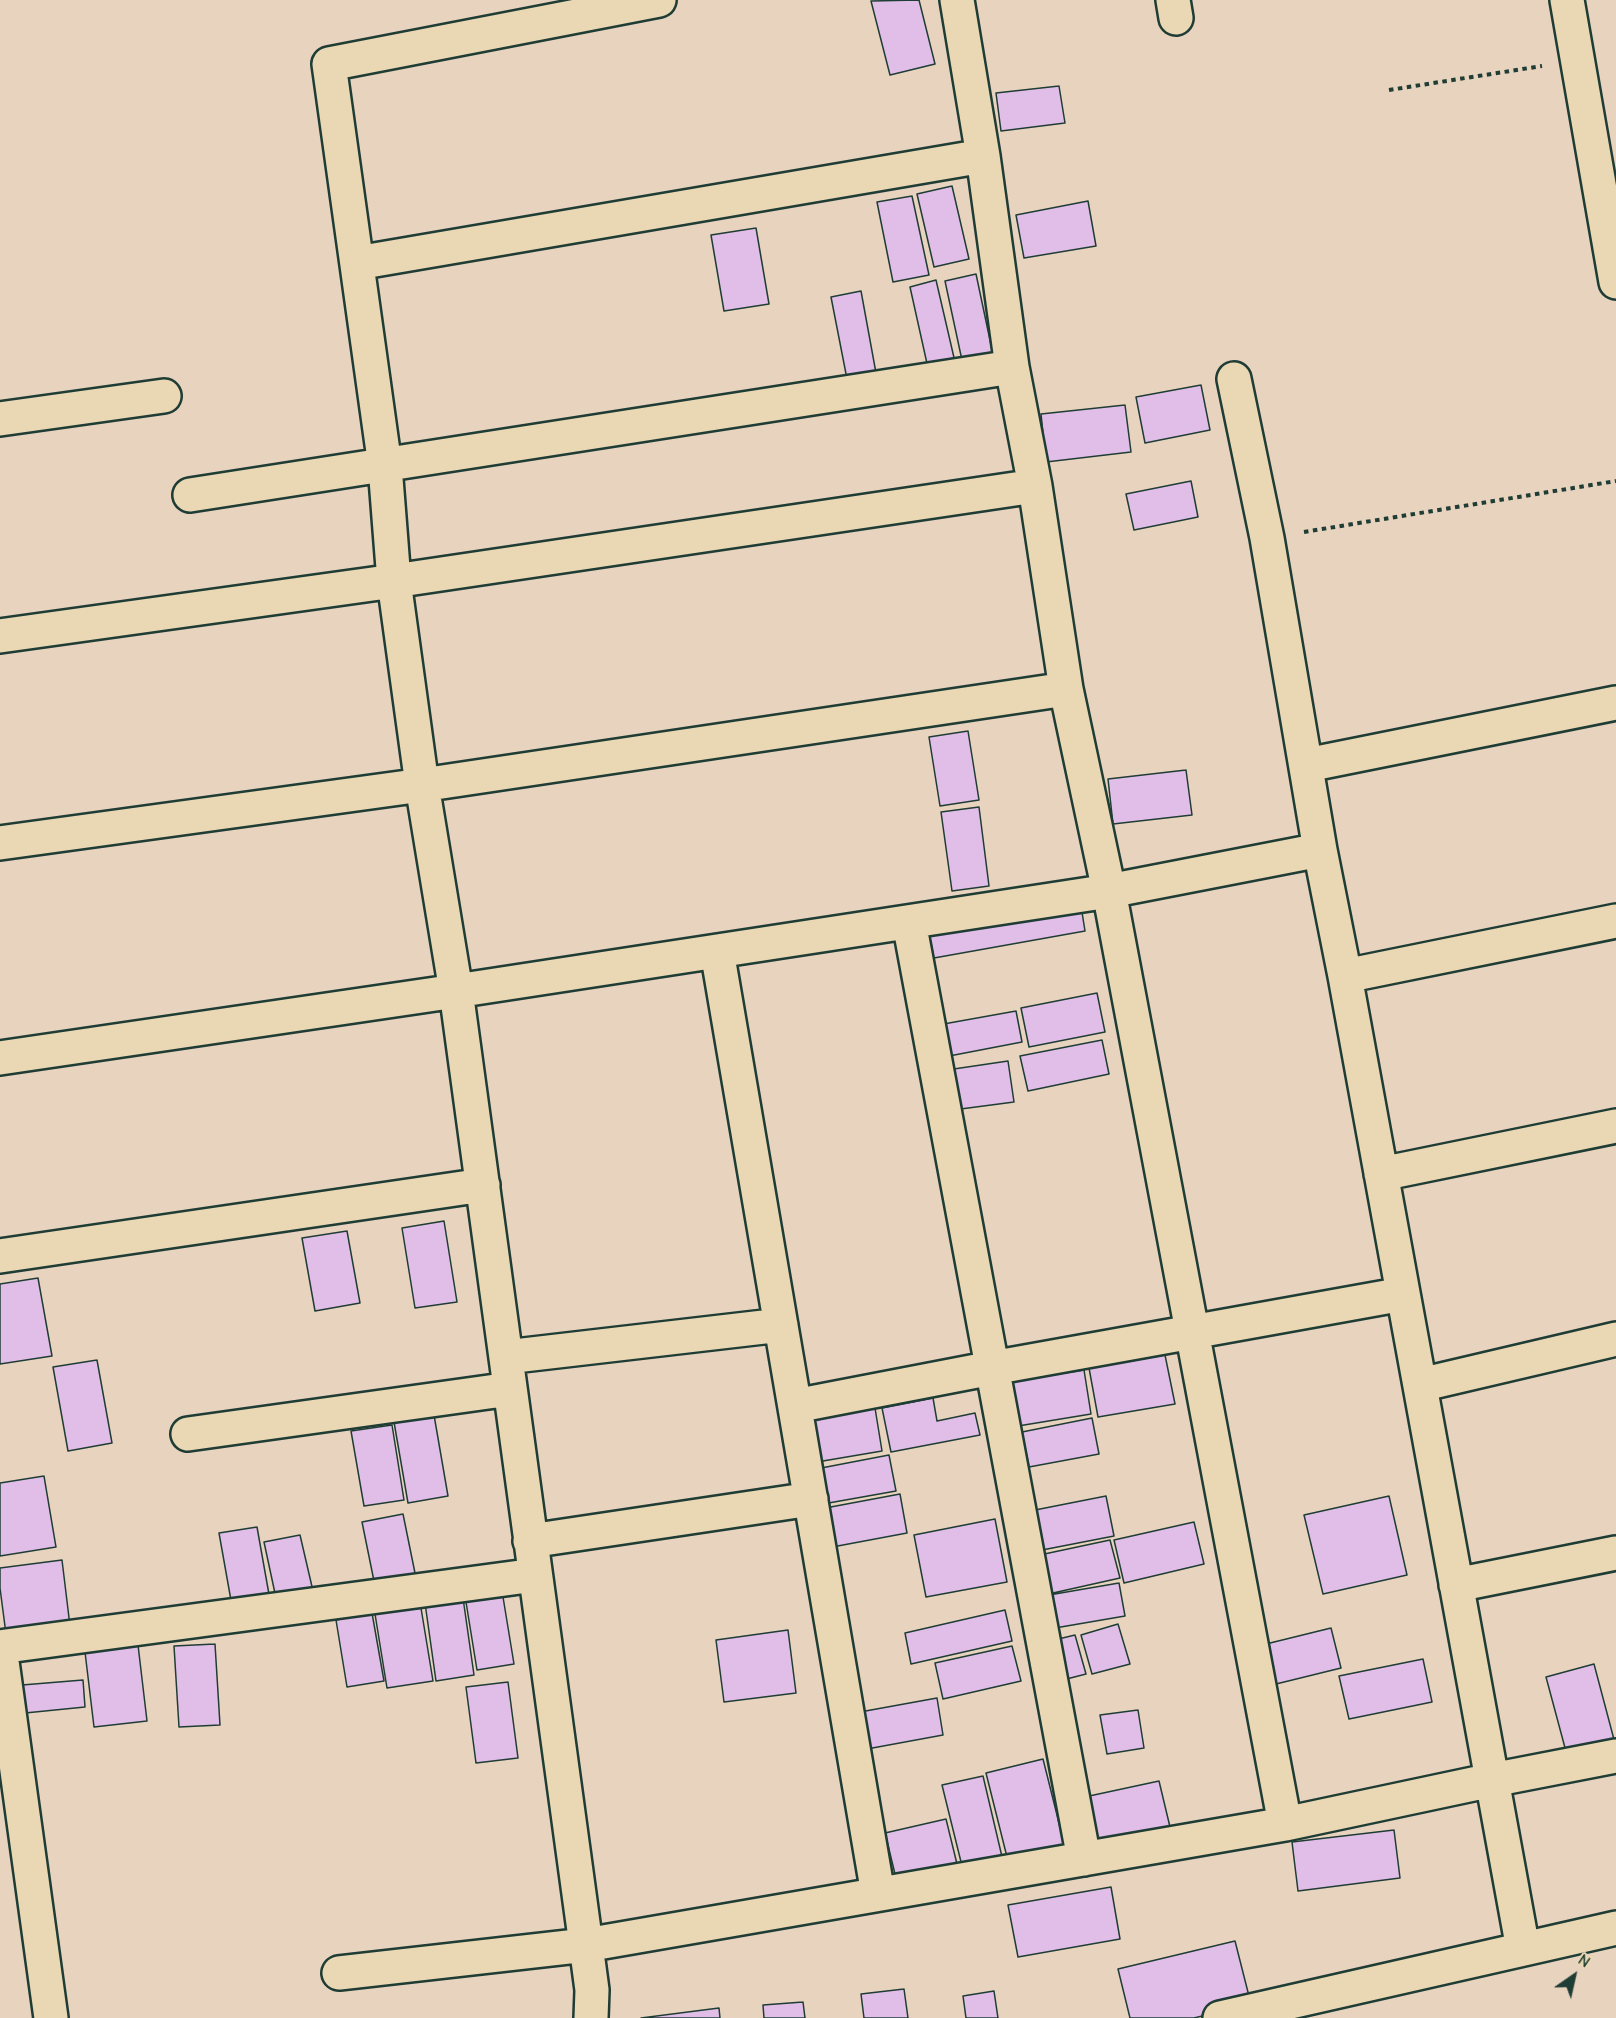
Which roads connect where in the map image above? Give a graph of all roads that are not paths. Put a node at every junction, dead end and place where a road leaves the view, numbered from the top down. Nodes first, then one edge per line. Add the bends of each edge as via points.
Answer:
1 (659, 0) edge
2 (957, 0) edge
3 (1566, 0) edge
4 (983, 156) junction
5 (357, 263) junction
6 (1614, 265) edge
7 (1012, 367) junction
8 (1234, 379) dead end
9 (164, 396) dead end
10 (0, 419) edge
11 (385, 466) junction
12 (1035, 486) junction
13 (190, 495) dead end
14 (394, 581) junction
15 (0, 636) edge
16 (1066, 690) junction
17 (1616, 703) edge
18 (1307, 765) junction
19 (422, 785) junction
20 (0, 843) edge
21 (1320, 850) junction
22 (1109, 891) junction
23 (1616, 921) edge
24 (909, 922) junction
25 (717, 951) junction
26 (1345, 976) junction
27 (456, 991) junction
28 (0, 1058) edge
29 (1616, 1126) edge
30 (1381, 1174) junction
31 (483, 1185) junction
32 (0, 1256) edge
33 (1403, 1294) junction
34 (781, 1325) junction
35 (1192, 1332) junction
36 (1616, 1339) edge
37 (506, 1357) junction
38 (992, 1368) junction
39 (1420, 1384) junction
40 (510, 1389) junction
41 (795, 1406) junction
42 (188, 1434) dead end
43 (811, 1499) junction
44 (530, 1540) junction
45 (1616, 1553) edge
46 (535, 1575) junction
47 (1456, 1585) junction
48 (0, 1647) edge
49 (1616, 1756) edge
50 (1492, 1780) junction
51 (1285, 1824) junction
52 (1084, 1858) junction
53 (878, 1894) junction
54 (1616, 1928) edge
55 (586, 1945) junction
56 (1523, 1949) junction
57 (339, 1973) dead end
58 (51, 2018) edge
59 (591, 2018) edge
60 (1220, 2018) edge

1 - 5 street via 329,64
2 - 4 street
3 - 6 street
4 - 5 street
4 - 7 street
5 - 11 street
7 - 11 street
7 - 12 street
8 - 18 street
9 - 10 street
11 - 13 street
11 - 14 street
12 - 14 street
12 - 16 street
14 - 15 street
14 - 19 street
16 - 19 street
16 - 22 street
17 - 18 street
18 - 21 street
19 - 20 street
19 - 27 street
21 - 22 street
21 - 26 street
22 - 24 street
22 - 35 street
23 - 26 street
24 - 25 street
24 - 38 street
25 - 27 street
25 - 34 street
26 - 30 street
27 - 28 street
27 - 31 street
29 - 30 street
30 - 33 street
31 - 32 street
31 - 37 street
33 - 35 street
33 - 39 street
34 - 37 street
34 - 41 street
35 - 38 street
35 - 51 street
36 - 39 street
37 - 40 street
38 - 41 street
38 - 52 street
39 - 47 street
40 - 42 street
40 - 44 street
41 - 43 street
43 - 44 street
43 - 53 street
44 - 46 street
45 - 47 street
46 - 48 street
46 - 55 street
47 - 50 street
48 - 58 street
49 - 50 street
50 - 51 street
50 - 56 street
51 - 52 street
52 - 53 street
53 - 55 street
54 - 56 street
55 - 57 street
55 - 59 street
56 - 60 street

